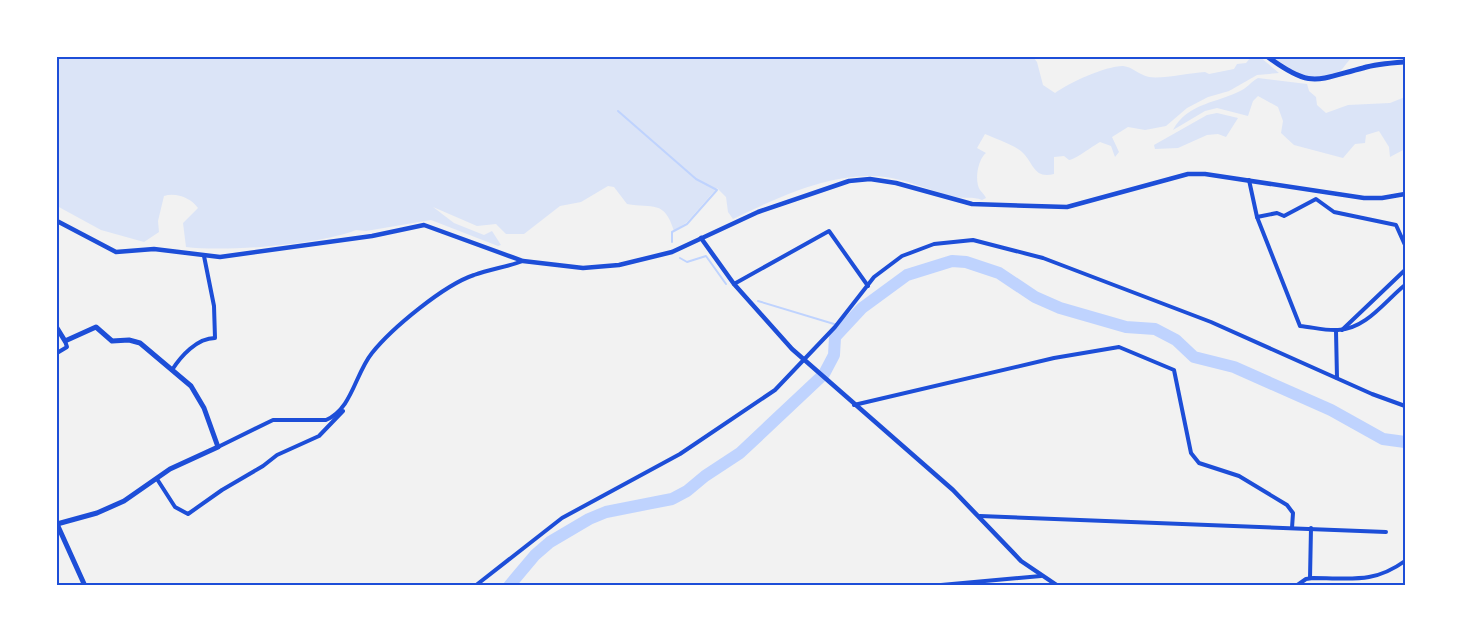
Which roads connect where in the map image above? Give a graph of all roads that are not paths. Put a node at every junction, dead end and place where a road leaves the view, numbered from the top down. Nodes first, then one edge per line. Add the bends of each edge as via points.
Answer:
1 (1268, 57) edge
2 (1405, 62) edge
3 (1249, 180) junction
4 (1405, 194) edge
5 (1257, 217) junction
6 (57, 221) edge
7 (701, 238) junction
8 (1405, 245) edge
9 (204, 256) junction
10 (523, 261) junction
11 (1405, 270) edge
12 (734, 284) junction
13 (1405, 285) edge
14 (868, 286) junction
15 (57, 328) edge
16 (1342, 330) junction
17 (1336, 331) junction
18 (65, 341) junction
19 (57, 353) edge
20 (805, 360) junction
21 (172, 370) junction
22 (1336, 378) junction
23 (853, 405) junction
24 (1405, 406) edge
25 (344, 407) junction
26 (218, 447) junction
27 (157, 479) junction
28 (980, 516) junction
29 (57, 524) edge
30 (1292, 528) junction
31 (1311, 528) junction
32 (1386, 532) dead end
33 (1405, 561) edge
34 (1041, 576) junction
35 (1310, 578) junction
36 (85, 586) edge
37 (475, 586) edge
38 (930, 586) edge
39 (1058, 586) edge
40 (1296, 586) edge

1 - 2 main road via 1298,77 1313,80
3 - 4 street via 1364,198
3 - 5 street
3 - 7 street via 1188,174 1051,208 972,204 896,183 849,181 758,212
5 - 8 street via 1277,213 1284,216 1316,199 1334,212 1396,225
5 - 17 street via 1300,326
6 - 9 street via 116,252 154,249
7 - 10 street via 650,259 603,267
7 - 12 street
9 - 10 street via 315,244 424,225
9 - 21 street via 214,306 214,338 196,344
10 - 25 street via 474,274 438,294 372,353
11 - 16 street
12 - 14 street via 829,231
12 - 20 street
13 - 16 street via 1374,314 1357,326
14 - 20 street
14 - 22 street via 874,276 918,248 956,240 994,243 1145,296
15 - 18 main road
16 - 17 street
17 - 22 street
18 - 19 street via 67,347
18 - 21 main road via 96,327 112,341 135,341
20 - 23 street
20 - 37 street via 764,398 681,454 562,518
21 - 26 main road via 195,392
22 - 24 street
23 - 28 street
23 - 30 street via 1054,358 1119,347 1128,349 1174,370 1190,447 1199,463 1239,476 1287,505 1293,513
25 - 26 street via 327,420 273,420
25 - 27 street via 319,436 277,455 188,514 175,507
26 - 27 main road
27 - 29 main road via 132,497 97,513
28 - 30 street
28 - 34 street via 1021,561
29 - 36 main road
30 - 31 street
31 - 32 street
31 - 35 street
33 - 35 street via 1375,578
34 - 38 street
34 - 39 street
35 - 40 street

